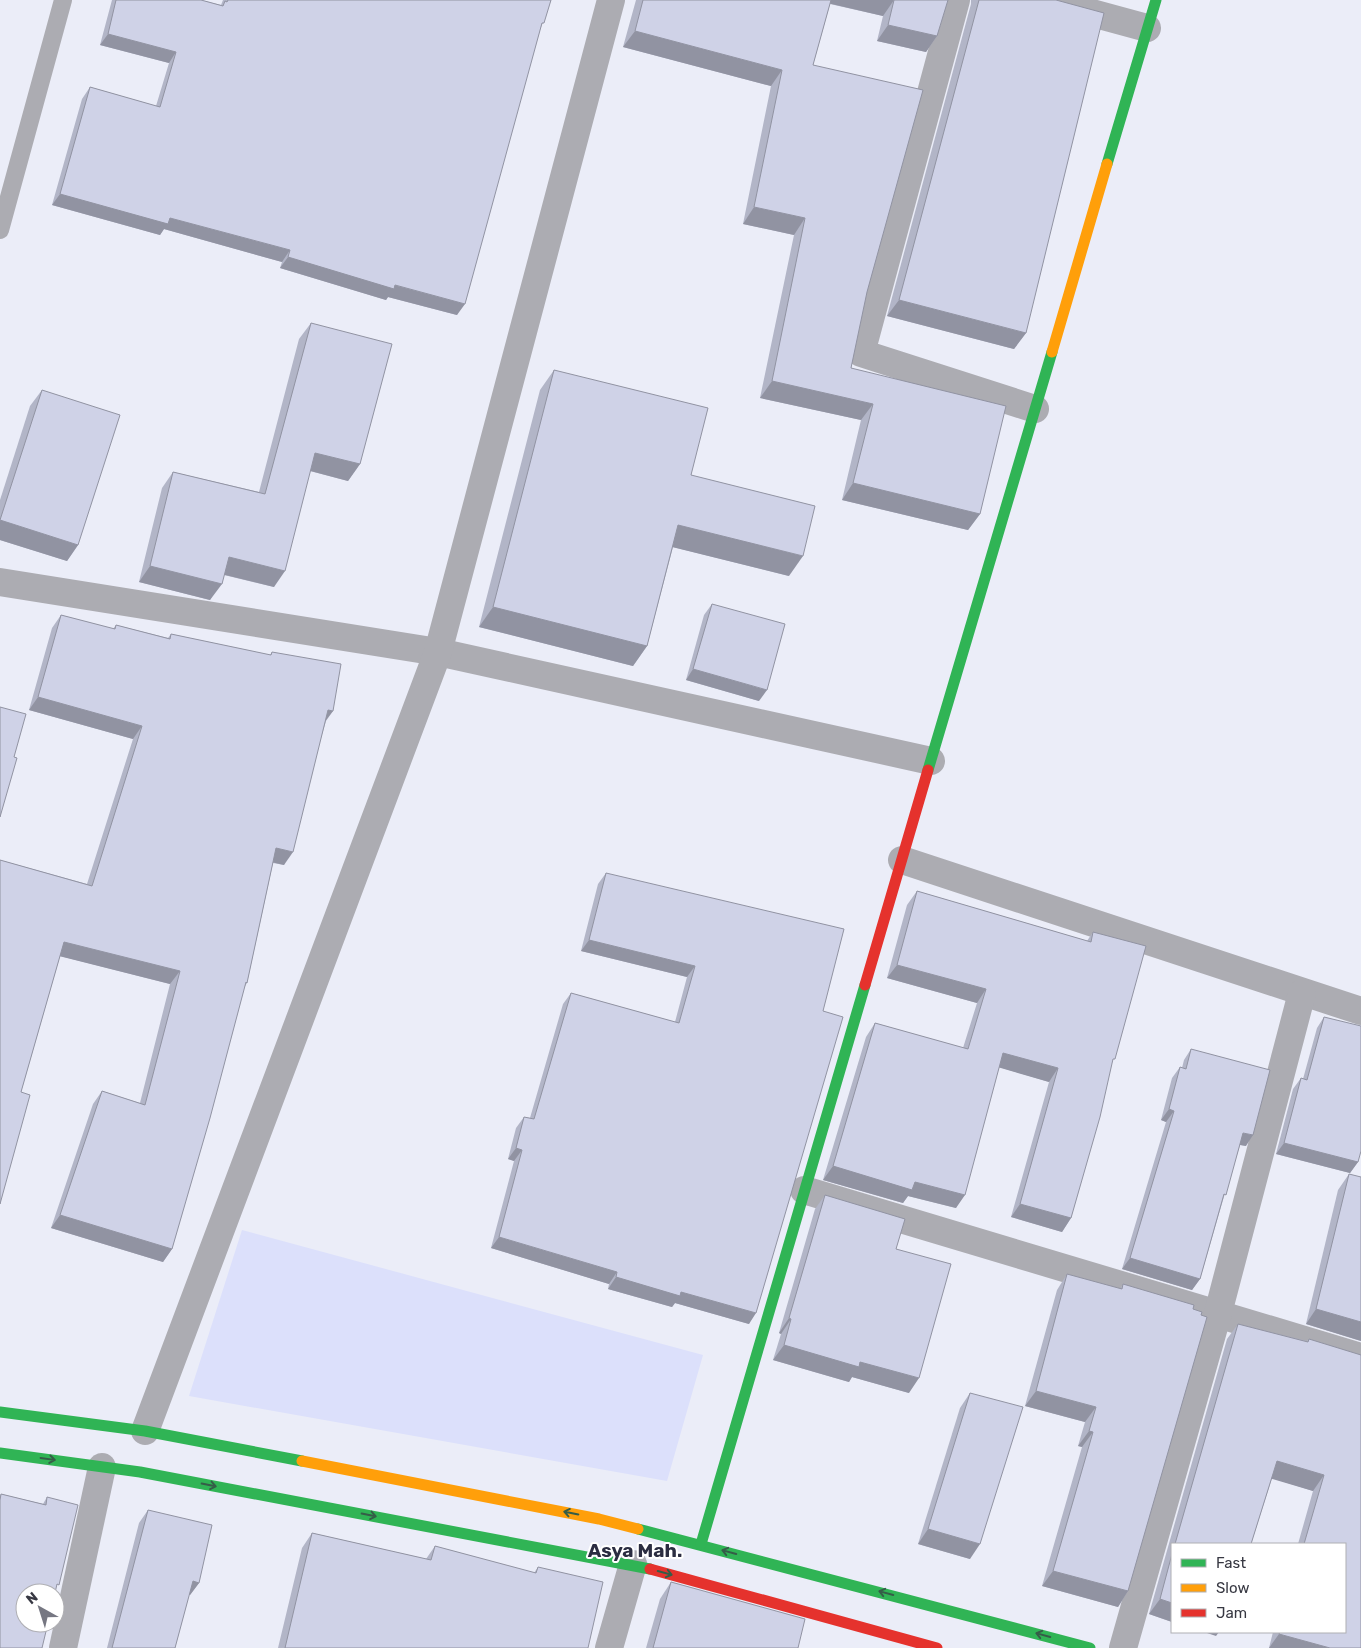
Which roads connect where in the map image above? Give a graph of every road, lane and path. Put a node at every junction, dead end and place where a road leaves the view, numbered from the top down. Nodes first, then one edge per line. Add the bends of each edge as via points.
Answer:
1 (63, 0) edge
2 (611, 0) edge
3 (956, 0) edge
4 (1044, 0) edge
5 (1156, 0) edge
6 (1148, 28) junction
7 (0, 230) edge
8 (1034, 409) junction
9 (0, 582) edge
10 (438, 652) junction
11 (931, 762) junction
12 (902, 860) junction
13 (1302, 993) junction
14 (1361, 1011) edge
15 (804, 1190) junction
16 (1218, 1313) junction
17 (1361, 1357) edge
18 (0, 1412) edge
19 (145, 1431) junction
20 (0, 1453) edge
21 (102, 1467) junction
22 (701, 1544) junction
23 (632, 1564) junction
24 (63, 1648) edge
25 (609, 1648) edge
26 (937, 1648) edge
27 (1090, 1648) edge
28 (1123, 1648) edge

1 - 7 lane
2 - 10 street
3 - 8 street via 861,353
4 - 6 street
5 - 6 main road
6 - 8 main road
8 - 11 main road
9 - 10 street
10 - 11 street
10 - 19 street
11 - 12 main road
12 - 13 street
12 - 15 main road
13 - 14 street
13 - 16 street
15 - 16 street
15 - 22 main road
16 - 17 street
16 - 28 street
18 - 19 main road
22 -> 19 main road via 599,1519
20 -> 21 main road
21 -> 23 main road
21 - 24 street
27 -> 22 main road
23 - 25 street
23 -> 26 main road

